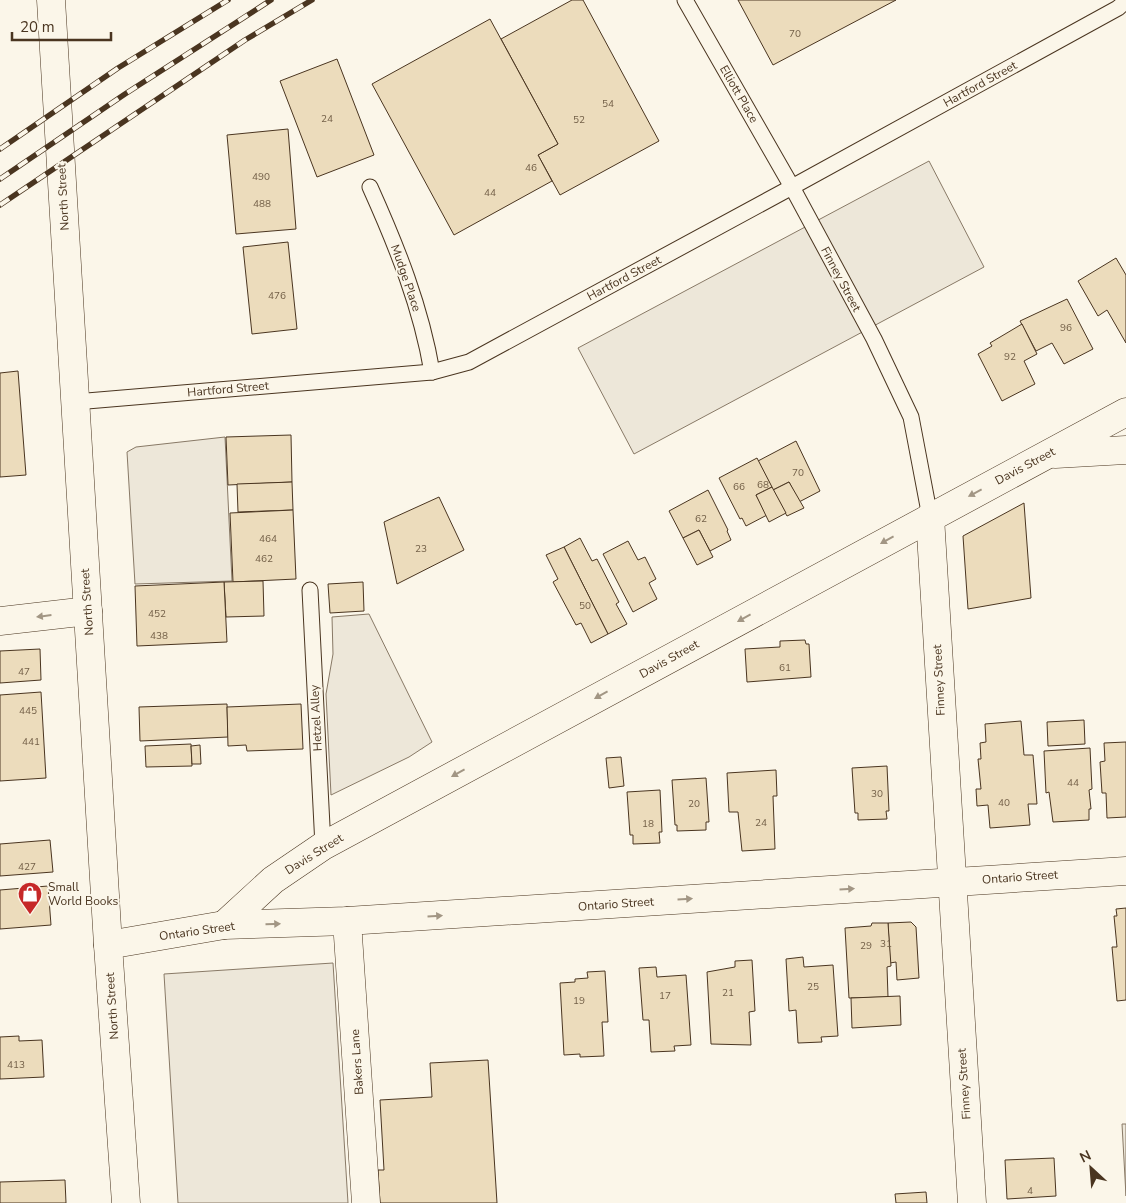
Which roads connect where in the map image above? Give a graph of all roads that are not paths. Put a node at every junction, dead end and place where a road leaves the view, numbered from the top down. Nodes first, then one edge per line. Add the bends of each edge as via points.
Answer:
1 (51, 0) edge
2 (685, 0) edge
3 (1126, 1) edge
4 (370, 187) dead end
5 (792, 187) junction
6 (432, 372) junction
7 (75, 402) junction
8 (1126, 412) edge
9 (1126, 450) edge
10 (1048, 454) junction
11 (930, 517) junction
12 (310, 590) dead end
13 (88, 611) junction
14 (0, 621) edge
15 (323, 846) junction
16 (1126, 871) edge
17 (950, 882) junction
18 (347, 921) junction
19 (224, 925) junction
20 (108, 945) junction
21 (126, 1203) edge
22 (366, 1203) edge
23 (972, 1203) edge

1 - 7 street, North Street
2 - 5 lane, Elliott Place
3 - 5 lane, Hartford Street
4 - 6 lane, Mudge Place via 398,250 426,334
5 - 6 lane, Hartford Street via 468,362
5 - 11 lane, Finney Street via 874,339 911,417
6 - 7 lane, Hartford Street
7 - 13 street, North Street
8 - 10 street, Davis Street
9 - 10 street
10 -> 11 street, Davis Street
11 -> 15 street, Davis Street
11 - 17 street, Finney Street
12 - 15 lane, Hetzel Alley
13 -> 14 street
13 - 20 street, North Street
15 - 19 street, Davis Street via 274,880
16 - 17 street, Ontario Street
18 -> 17 street, Ontario Street
17 - 23 street, Finney Street
19 -> 18 street, Ontario Street
18 - 22 street, Bakers Lane
19 - 20 street, Ontario Street
20 - 21 street, North Street

